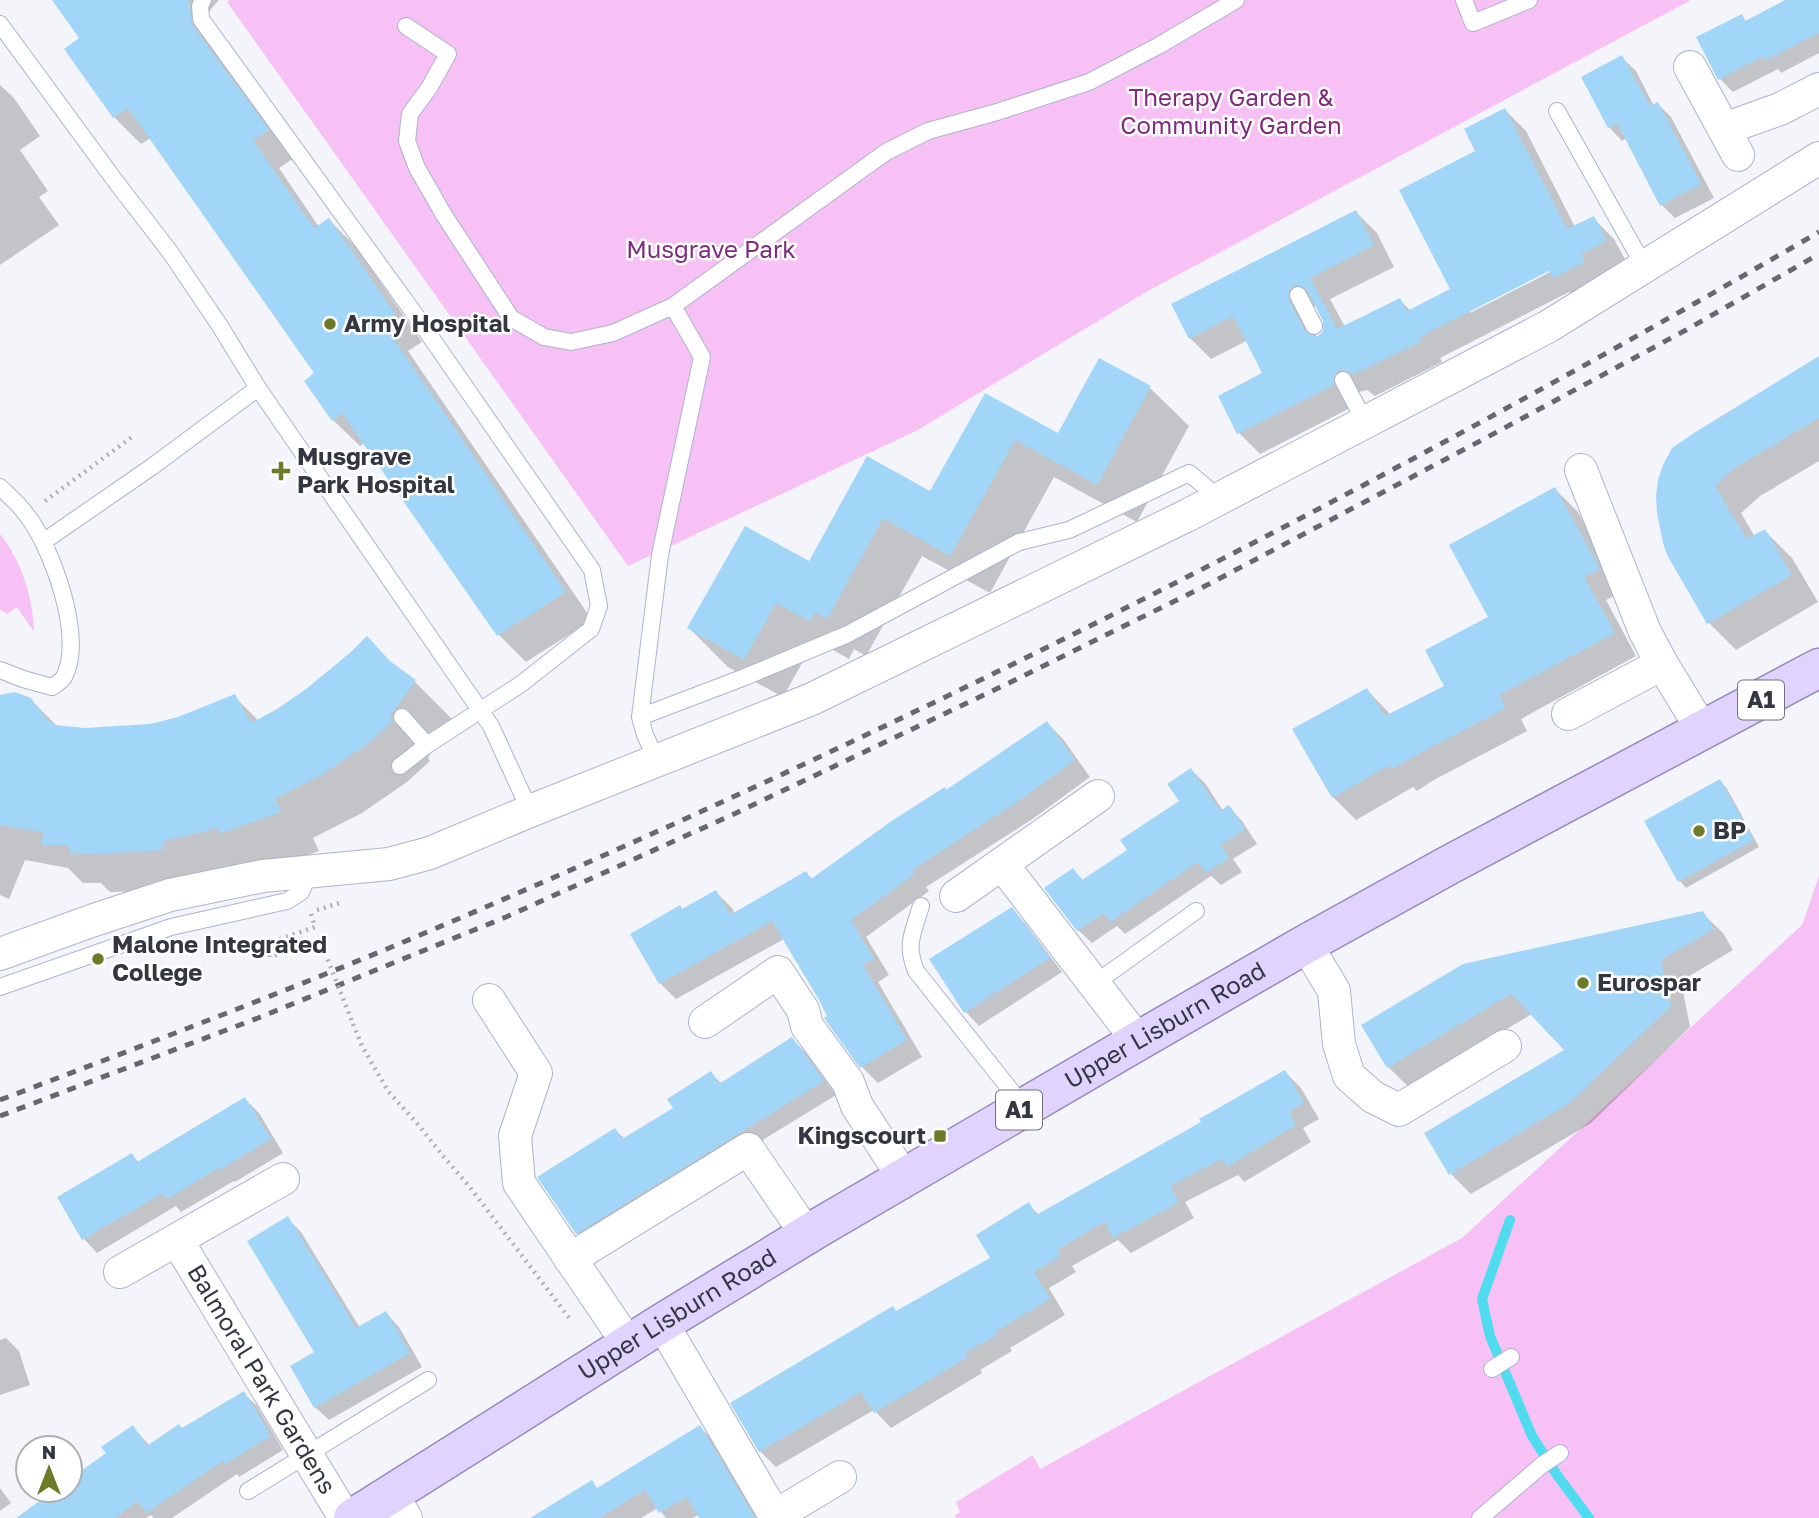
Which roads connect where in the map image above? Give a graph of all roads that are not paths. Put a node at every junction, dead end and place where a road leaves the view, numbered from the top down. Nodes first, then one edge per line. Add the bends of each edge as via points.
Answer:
1 (203, 0) edge
2 (1236, 0) edge
3 (1464, 0) edge
4 (1529, 0) edge
5 (0, 24) edge
6 (406, 26) dead end
7 (1690, 67) dead end
8 (1819, 89) edge
9 (1558, 111) dead end
10 (1819, 158) edge
11 (1644, 266) junction
12 (1298, 295) dead end
13 (673, 306) junction
14 (1314, 326) dead end
15 (1343, 380) dead end
16 (258, 388) junction
17 (1366, 422) junction
18 (1581, 470) dead end
19 (0, 487) edge
20 (1220, 499) junction
21 (43, 542) junction
22 (1662, 664) junction
23 (1819, 668) edge
24 (0, 670) edge
25 (481, 710) junction
26 (1568, 714) dead end
27 (402, 717) dead end
28 (640, 717) junction
29 (1703, 731) junction
30 (427, 745) junction
31 (657, 761) junction
32 (400, 766) dead end
33 (1098, 796) dead end
34 (530, 811) junction
35 (1002, 864) junction
36 (310, 871) junction
37 (956, 897) dead end
38 (921, 906) dead end
39 (1196, 911) dead end
40 (1306, 944) junction
41 (0, 954) edge
42 (1094, 984) junction
43 (0, 987) edge
44 (489, 1000) dead end
45 (705, 1022) dead end
46 (1138, 1041) junction
47 (1505, 1046) dead end
48 (1024, 1107) junction
49 (904, 1178) junction
50 (283, 1179) dead end
51 (807, 1235) junction
52 (177, 1240) junction
53 (570, 1259) junction
54 (120, 1272) dead end
55 (663, 1324) junction
56 (615, 1353) junction
57 (1511, 1357) dead end
58 (1492, 1369) dead end
59 (428, 1380) dead end
60 (1560, 1453) dead end
61 (307, 1454) junction
62 (840, 1477) dead end
63 (248, 1491) dead end
64 (399, 1506) edge
65 (345, 1518) edge
66 (353, 1518) edge
67 (1480, 1518) edge

1 - 25 lane via 201,19 414,313 592,570 599,606 591,629
2 - 13 lane via 1089,82 928,131 886,152
3 - 4 lane via 1473,23
5 - 16 lane via 170,252
6 - 13 lane via 448,54 410,114 407,141 437,204 511,318 544,337 571,342 613,333
7 - 8 street via 1731,142
9 - 11 lane
10 - 11 street
11 - 17 street via 1549,326
12 - 14 lane
13 - 28 lane via 702,357 660,555
15 - 17 lane
16 - 21 lane
16 - 25 lane
17 - 20 street
18 - 22 street
19 - 21 lane via 26,514
20 - 28 lane via 1189,473 1069,530 1019,542 848,634
20 - 31 street via 812,699
21 - 24 lane via 61,585 70,661 63,680 52,687
22 - 26 street
22 - 29 street
23 - 29 main road, A1
25 - 30 lane
25 - 34 lane
27 - 30 lane
28 - 31 lane
29 - 40 main road, Upper Lisburn Road / A1
30 - 32 lane
31 - 34 street
33 - 35 street
34 - 36 street via 420,856 389,864
35 - 37 street
35 - 42 street
36 - 41 street via 170,895
36 - 43 lane via 302,892 287,901 171,927
38 - 48 lane via 911,939 910,956 916,971
39 - 42 lane
40 - 46 main road, Upper Lisburn Road / A1
40 - 47 street via 1334,990 1339,1044 1349,1076 1373,1097 1399,1110
42 - 46 street
44 - 53 street via 536,1073 516,1136 519,1183
45 - 49 street via 778,972
46 - 48 main road, Upper Lisburn Road / A1
48 - 49 main road, Upper Lisburn Road / A1
49 - 51 main road, Upper Lisburn Road / A1
50 - 52 street, Balmoral Park Gardens
51 - 53 street via 748,1149
51 - 55 main road, Upper Lisburn Road / A1
52 - 54 street, Balmoral Park Gardens
52 - 61 street, Balmoral Park Gardens
53 - 56 street
55 - 56 main road, Upper Lisburn Road / A1
55 - 62 street via 775,1516
56 - 64 main road, Upper Lisburn Road / A1
57 - 58 lane
59 - 61 lane
60 - 67 lane
61 - 63 lane
61 - 65 street, Balmoral Park Gardens
64 - 66 main road, Upper Lisburn Road / A1

